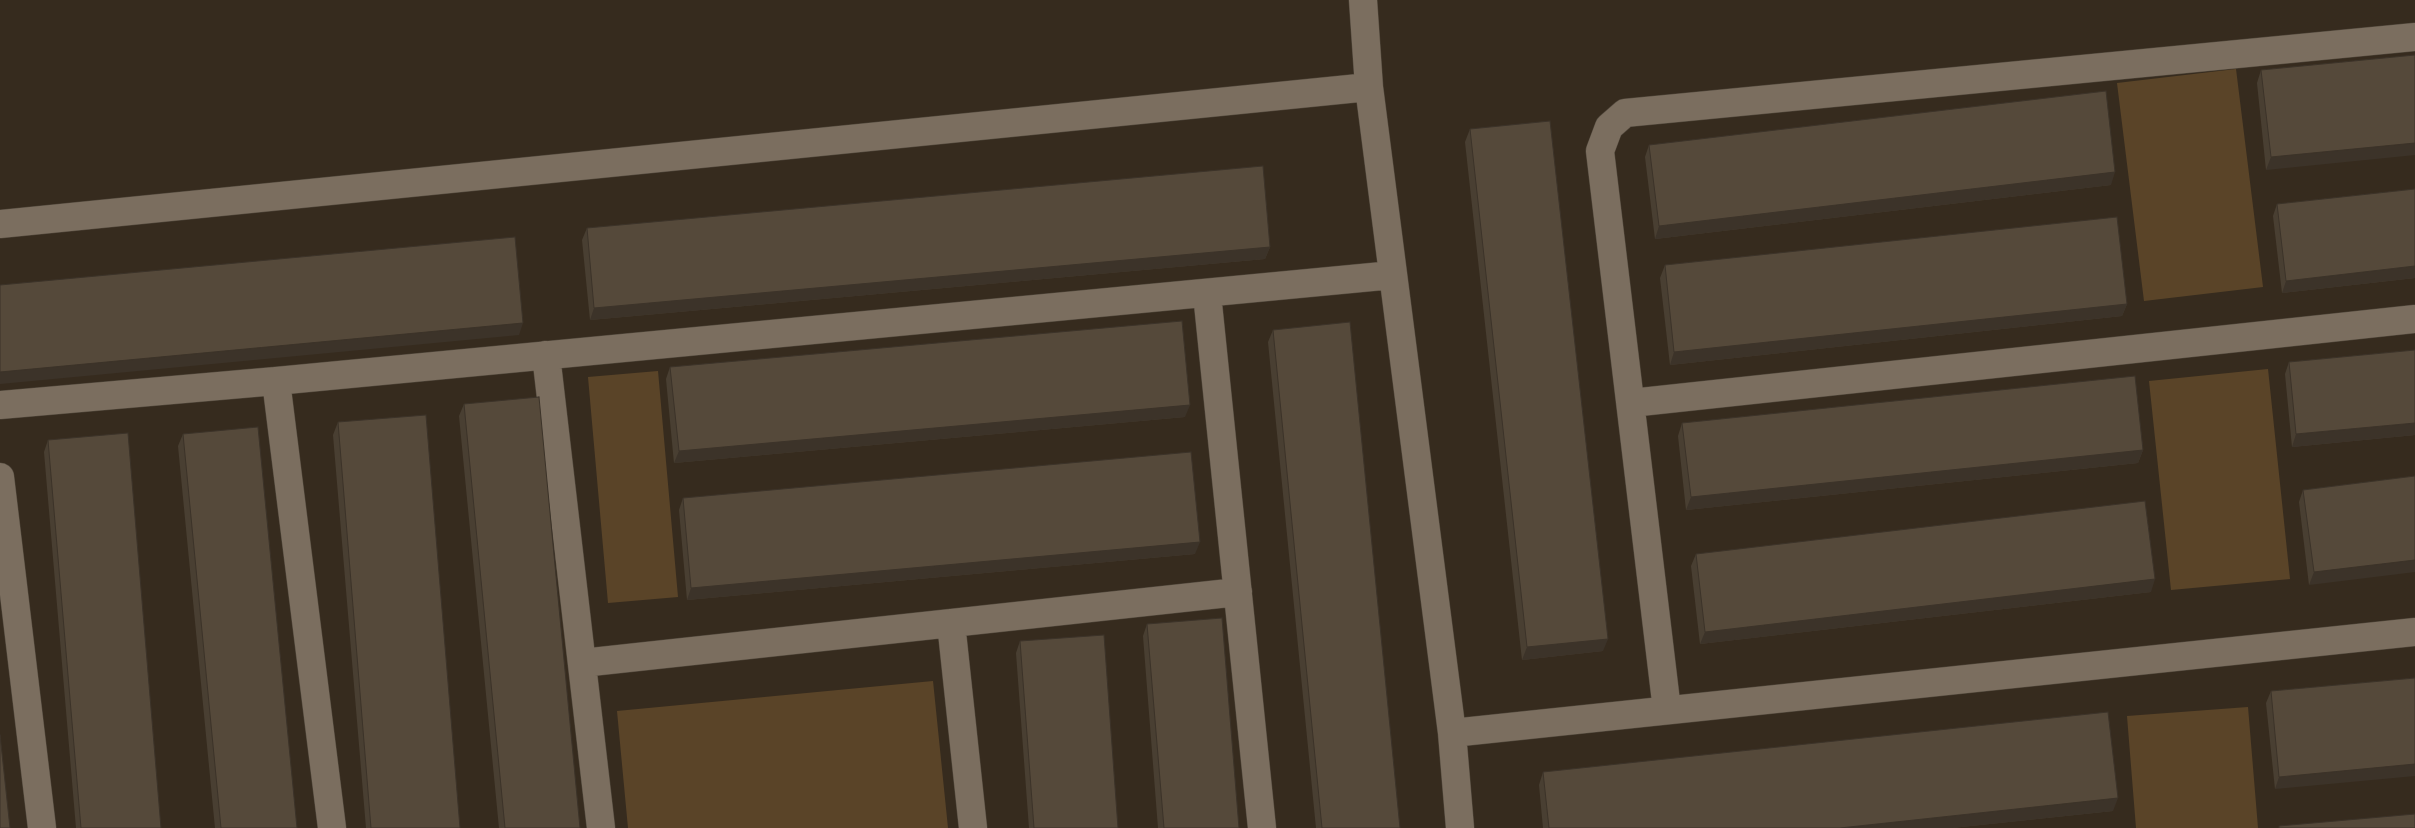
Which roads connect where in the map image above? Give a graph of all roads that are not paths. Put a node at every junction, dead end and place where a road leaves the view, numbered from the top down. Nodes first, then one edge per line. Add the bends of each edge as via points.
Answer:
1 (1363, 0) edge
2 (2415, 37) edge
3 (1369, 87) junction
4 (0, 224) edge
5 (1393, 275) junction
6 (1207, 294) junction
7 (2415, 319) edge
8 (546, 356) junction
9 (276, 381) junction
10 (1631, 402) junction
11 (0, 404) edge
12 (0, 476) edge
13 (1238, 592) junction
14 (951, 623) junction
15 (2415, 632) edge
16 (582, 663) junction
17 (1667, 710) junction
18 (1452, 733) junction
19 (42, 828) edge
20 (332, 828) edge
21 (601, 828) edge
22 (973, 828) edge
23 (1262, 828) edge
24 (1460, 828) edge

1 - 3 street
2 - 10 street via 1625,113 1609,127 1600,151
3 - 4 street
3 - 5 street
5 - 6 street
5 - 18 street
6 - 8 street
6 - 13 street
7 - 10 street
8 - 9 street
8 - 16 street
9 - 11 street
9 - 20 street
10 - 17 street
12 - 19 street
13 - 14 street
13 - 23 street
14 - 16 street
14 - 22 street
15 - 17 street
16 - 21 street
17 - 18 street
18 - 24 street

